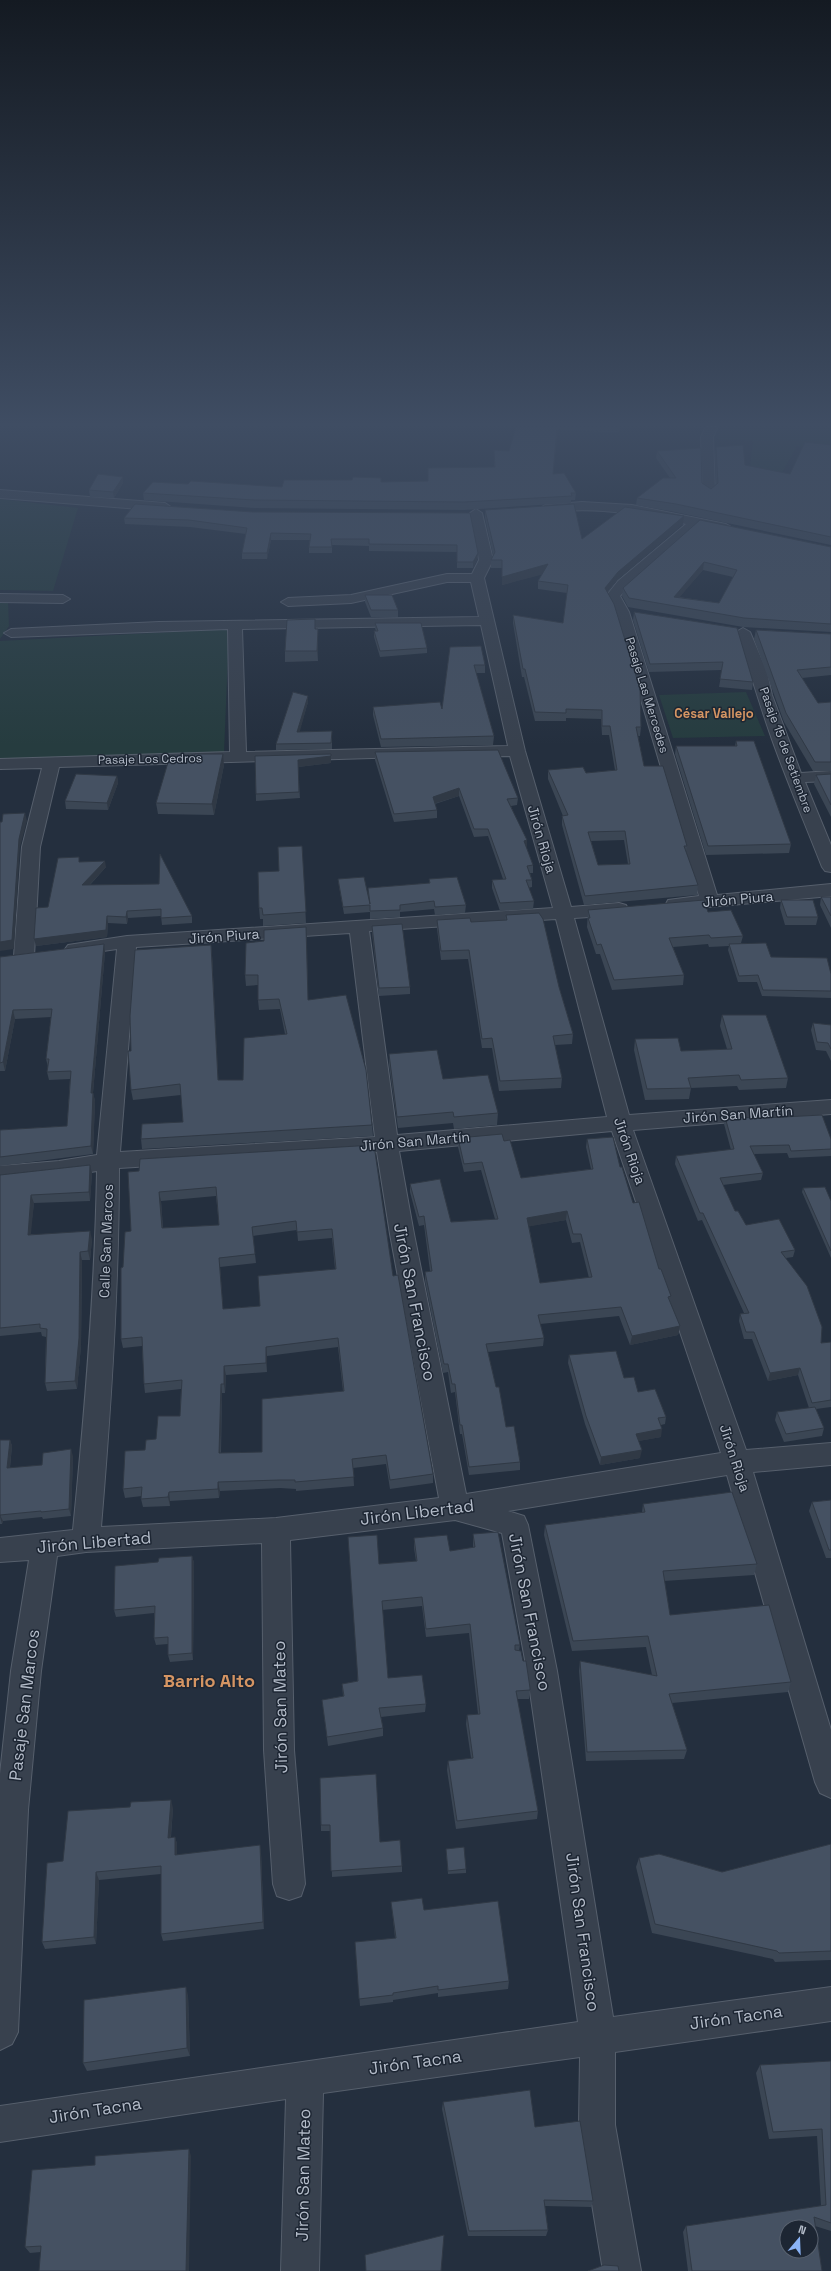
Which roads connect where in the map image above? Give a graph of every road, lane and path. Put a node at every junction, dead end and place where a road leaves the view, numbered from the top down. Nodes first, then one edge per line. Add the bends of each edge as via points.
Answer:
1 (481, 533) edge
2 (683, 533) edge
3 (477, 578) junction
4 (0, 598) edge
5 (63, 599) dead end
6 (288, 602) dead end
7 (488, 621) junction
8 (235, 626) junction
9 (743, 631) edge
10 (11, 633) dead end
11 (516, 751) junction
12 (238, 758) junction
13 (52, 761) junction
14 (0, 764) edge
15 (831, 776) edge
16 (796, 778) junction
17 (831, 867) edge
18 (831, 890) edge
19 (710, 901) junction
20 (656, 906) edge
21 (633, 908) edge
22 (564, 914) junction
23 (358, 928) junction
24 (127, 942) junction
25 (61, 951) edge
26 (23, 956) edge
27 (831, 1107) edge
28 (620, 1123) junction
29 (387, 1144) junction
30 (108, 1161) junction
31 (0, 1174) edge
32 (831, 1454) edge
33 (737, 1462) junction
34 (455, 1508) junction
35 (276, 1530) junction
36 (86, 1540) junction
37 (45, 1546) junction
38 (0, 1550) edge
39 (831, 1782) edge
40 (6, 1810) edge
41 (289, 1884) dead end
42 (831, 2004) edge
43 (0, 2032) edge
44 (598, 2036) junction
45 (305, 2078) junction
46 (0, 2124) edge
47 (300, 2271) edge
48 (622, 2271) edge

1 - 3 street via 486,560
2 - 19 street, Pasaje Las Mercedes via 623,584 613,596 616,604 629,613
3 - 6 street via 447,578 351,599
3 - 7 street, Jirón Rioja
4 - 5 street
7 - 8 street
7 - 11 street, Jirón Rioja
8 - 10 street via 159,626
8 - 12 street
9 - 16 street, Pasaje 15 de Setiembre
11 - 12 street, Pasaje Los Cedros
11 - 22 street, Jirón Rioja
12 - 13 street, Pasaje Los Cedros
13 - 14 street, Pasaje Los Cedros
13 - 26 street via 31,847
15 - 16 street
16 - 17 street, Pasaje 15 de Setiembre
18 - 19 street, Jirón Piura
19 - 20 street, Jirón Piura
21 - 22 street, Jirón Piura
22 - 23 street, Jirón Piura
22 - 28 street, Jirón Rioja
23 - 24 street, Jirón Piura
23 - 29 street, Jirón San Francisco
24 - 25 street, Jirón Piura
24 - 30 street, Calle San Marcos
27 - 28 street, Jirón San Martín
28 - 29 street, Jirón San Martín
28 - 33 street, Jirón Rioja
29 - 30 street, Jirón San Martín
29 - 34 street, Jirón San Francisco
30 - 31 street, Jirón San Martín via 59,1169
30 - 36 street, Calle San Marcos via 108,1260
32 - 33 street, Jirón Libertad
33 - 34 street, Jirón Libertad
33 - 39 street, Jirón Rioja
34 - 35 street, Jirón Libertad
34 - 44 street, Jirón San Francisco via 514,1525 542,1671
35 - 36 street, Jirón Libertad
35 - 41 street, Jirón San Mateo via 279,1750
36 - 37 street, Jirón Libertad
37 - 38 street, Jirón Libertad
37 - 40 street, Pasaje San Marcos
40 - 43 street, Pasaje San Marcos
42 - 44 street, Jirón Tacna
44 - 45 street, Jirón Tacna
44 - 48 street, Jirón San Francisco via 597,2125
45 - 46 street, Jirón Tacna
45 - 47 street, Jirón San Mateo

